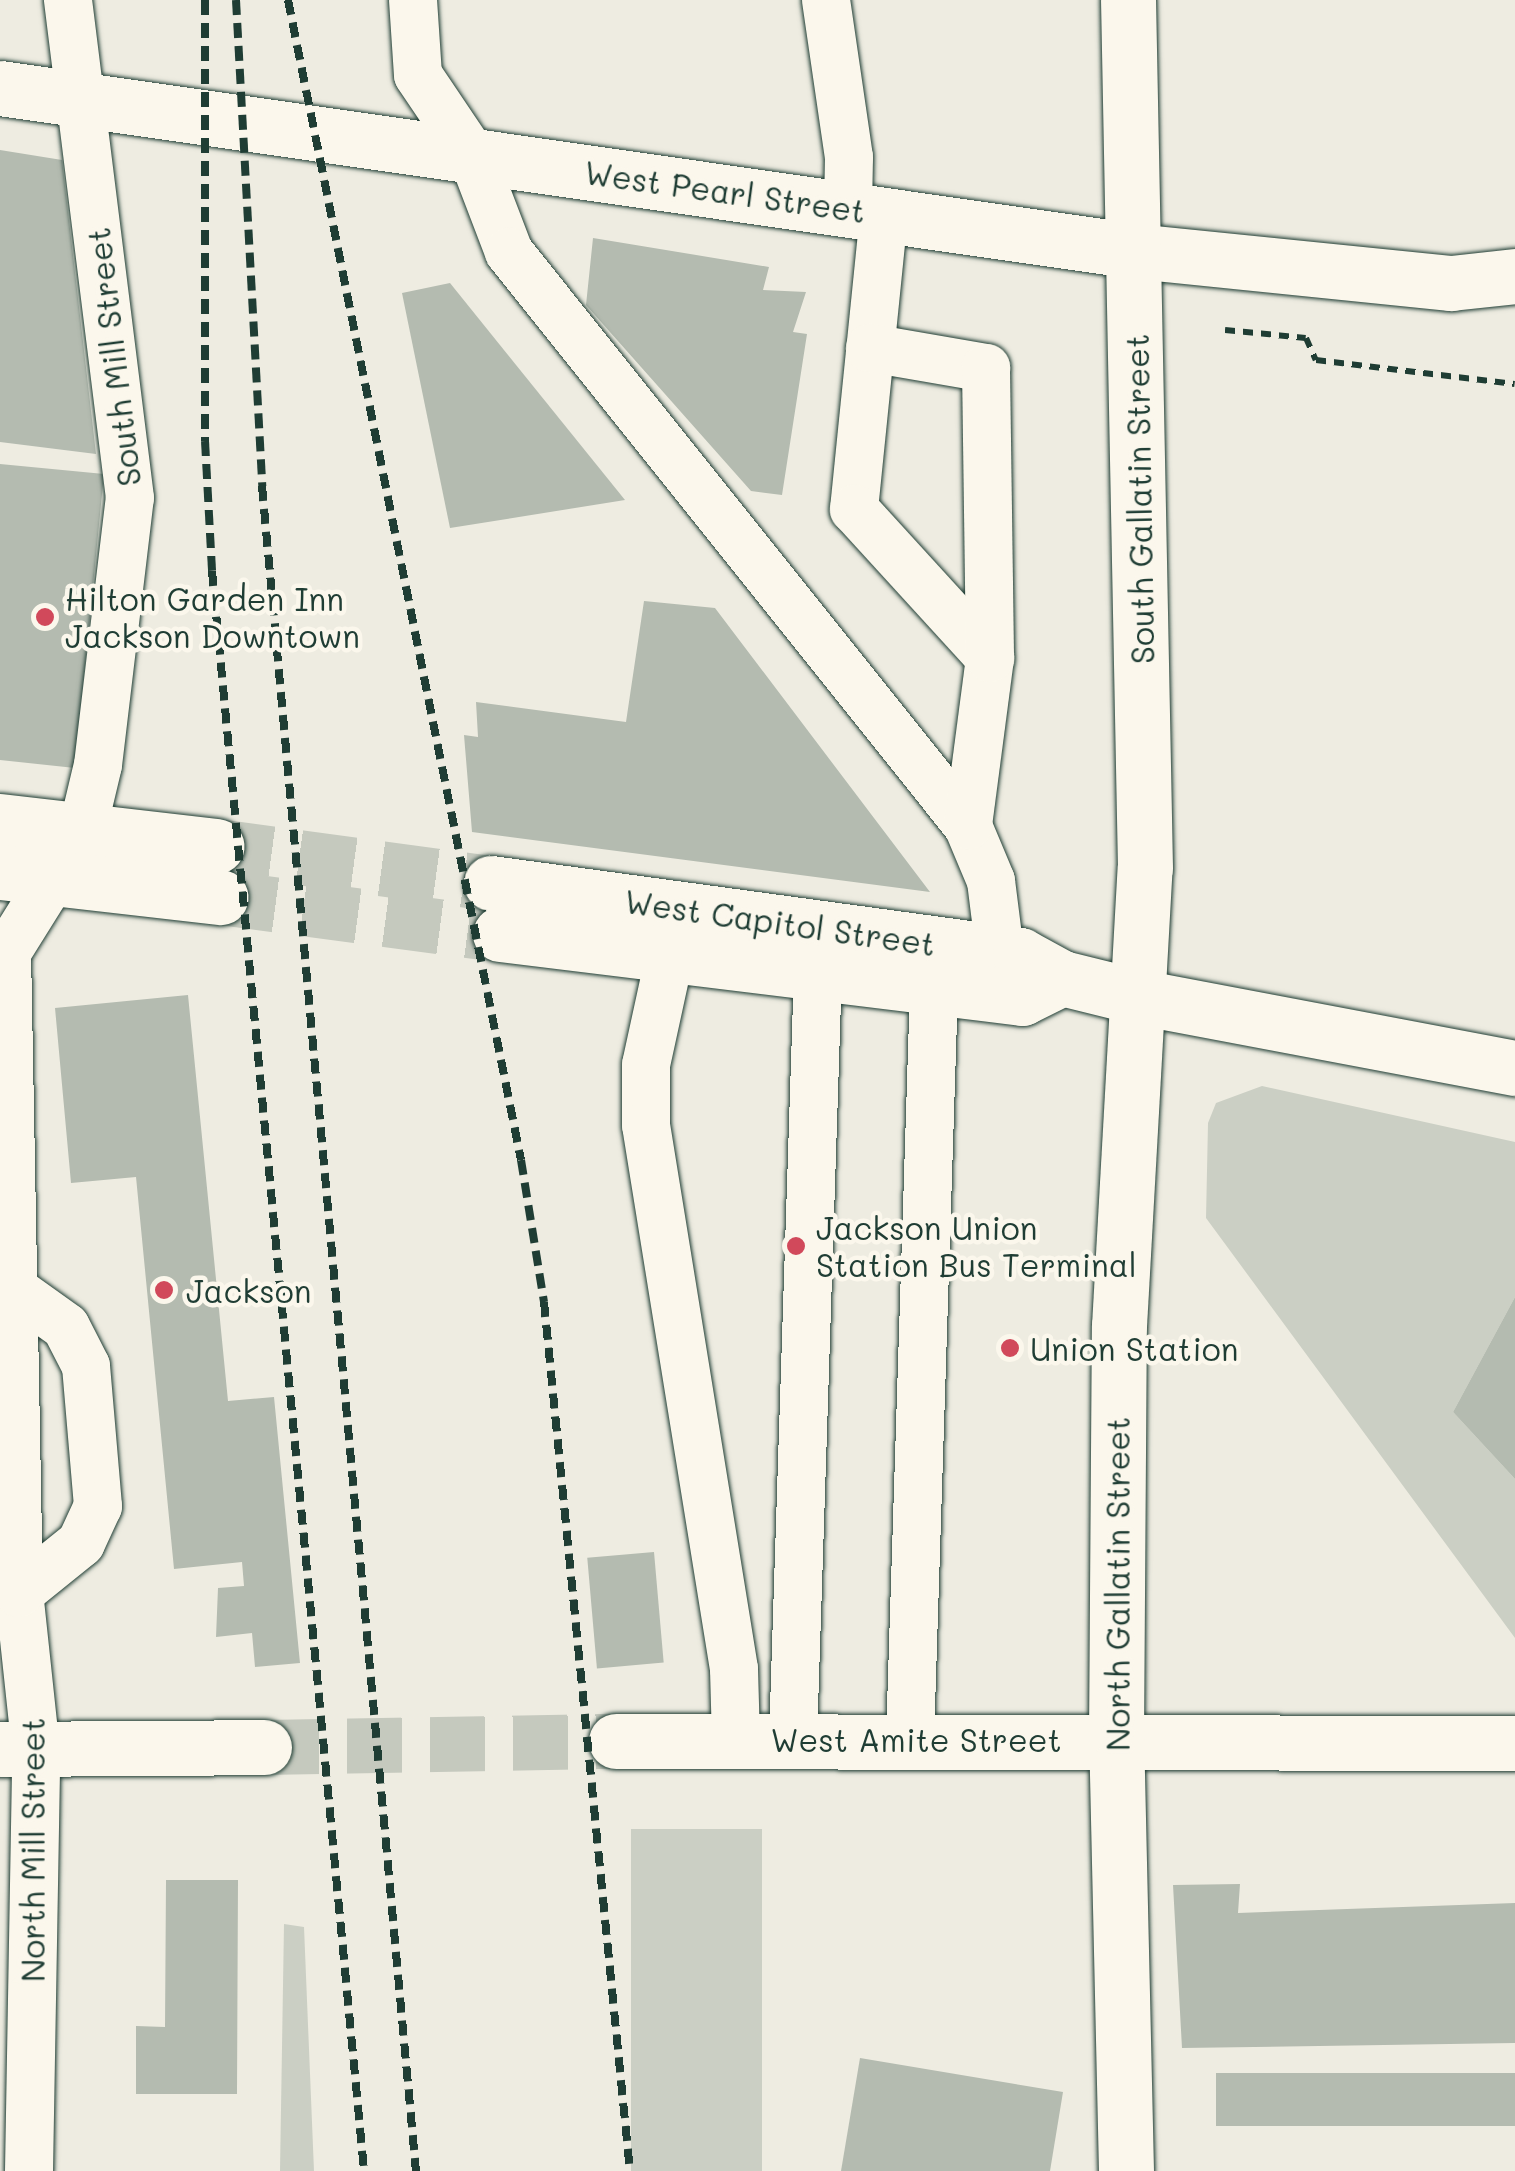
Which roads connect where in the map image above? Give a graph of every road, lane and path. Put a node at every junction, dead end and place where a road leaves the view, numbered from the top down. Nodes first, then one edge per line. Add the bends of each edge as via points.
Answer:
1 (68, 0) edge
2 (413, 0) edge
3 (826, 0) edge
4 (1128, 0) edge
5 (0, 88) edge
6 (82, 100) junction
7 (472, 155) junction
8 (866, 212) junction
9 (1135, 250) junction
10 (1515, 276) edge
11 (1450, 282) junction
12 (1515, 294) edge
13 (1224, 330) dead end
14 (870, 348) junction
15 (1515, 384) edge
16 (990, 658) junction
17 (0, 821) edge
18 (968, 826) junction
19 (82, 832) junction
20 (24, 875) edge
21 (496, 908) tunnel mouth
22 (675, 931) junction
23 (1000, 952) junction
24 (818, 970) junction
25 (1062, 978) junction
26 (934, 986) junction
27 (1139, 997) junction
28 (1515, 1068) edge
29 (13, 1290) junction
30 (19, 1593) junction
31 (736, 1738) junction
32 (793, 1739) junction
33 (910, 1739) junction
34 (1116, 1739) junction
35 (616, 1741) tunnel mouth
36 (1515, 1743) edge
37 (264, 1747) tunnel mouth
38 (18, 1750) edge
39 (29, 2171) edge
40 (1126, 2171) edge

1 - 6 street, South Mill Street
2 - 7 street via 418,75
3 - 8 street via 849,158
4 - 9 main road, South Gallatin Street
5 - 6 main road, West Pearl Street
6 - 7 main road, West Pearl Street
6 - 19 street, South Mill Street via 104,385 130,498 98,765
7 - 8 main road, West Pearl Street
7 - 18 street via 509,252
8 - 9 main road, West Pearl Street
8 - 14 street
9 - 11 main road, West Pearl Street
9 - 27 main road, South Gallatin Street via 1145,868
10 - 11 main road, West Pearl Street
11 - 12 street
13 - 15 path via 1306,338 1316,360
14 - 16 street via 854,509
14 - 16 street via 986,368
16 - 18 street
17 - 19 main road
18 - 23 street via 991,881
19 - 20 street, North Mill Street
19 - 20 main road via 219,872
20 - 29 street, North Mill Street via 7,952
21 - 22 main road, West Capitol Street
22 - 23 main road, West Capitol Street
22 - 24 main road, West Capitol Street
22 - 31 street via 646,1065 646,1125 734,1669
23 - 25 main road, West Capitol Street via 1039,962
24 - 26 main road, West Capitol Street
24 - 32 street
25 - 26 main road, West Capitol Street via 1022,998
25 - 27 main road, West Capitol Street
26 - 33 street
27 - 28 main road, West Capitol Street
27 - 34 main road, North Gallatin Street via 1118,1326
29 - 30 street, North Mill Street
29 - 30 street via 66,1328 86,1366 98,1506 81,1544
30 - 38 street, North Mill Street
31 - 32 main road, West Amite Street
31 - 35 main road, West Amite Street
32 - 33 main road, West Amite Street
33 - 34 main road, West Amite Street
34 - 36 main road, West Amite Street
34 - 40 main road, North Gallatin Street
37 - 38 main road
38 - 39 street, North Mill Street

